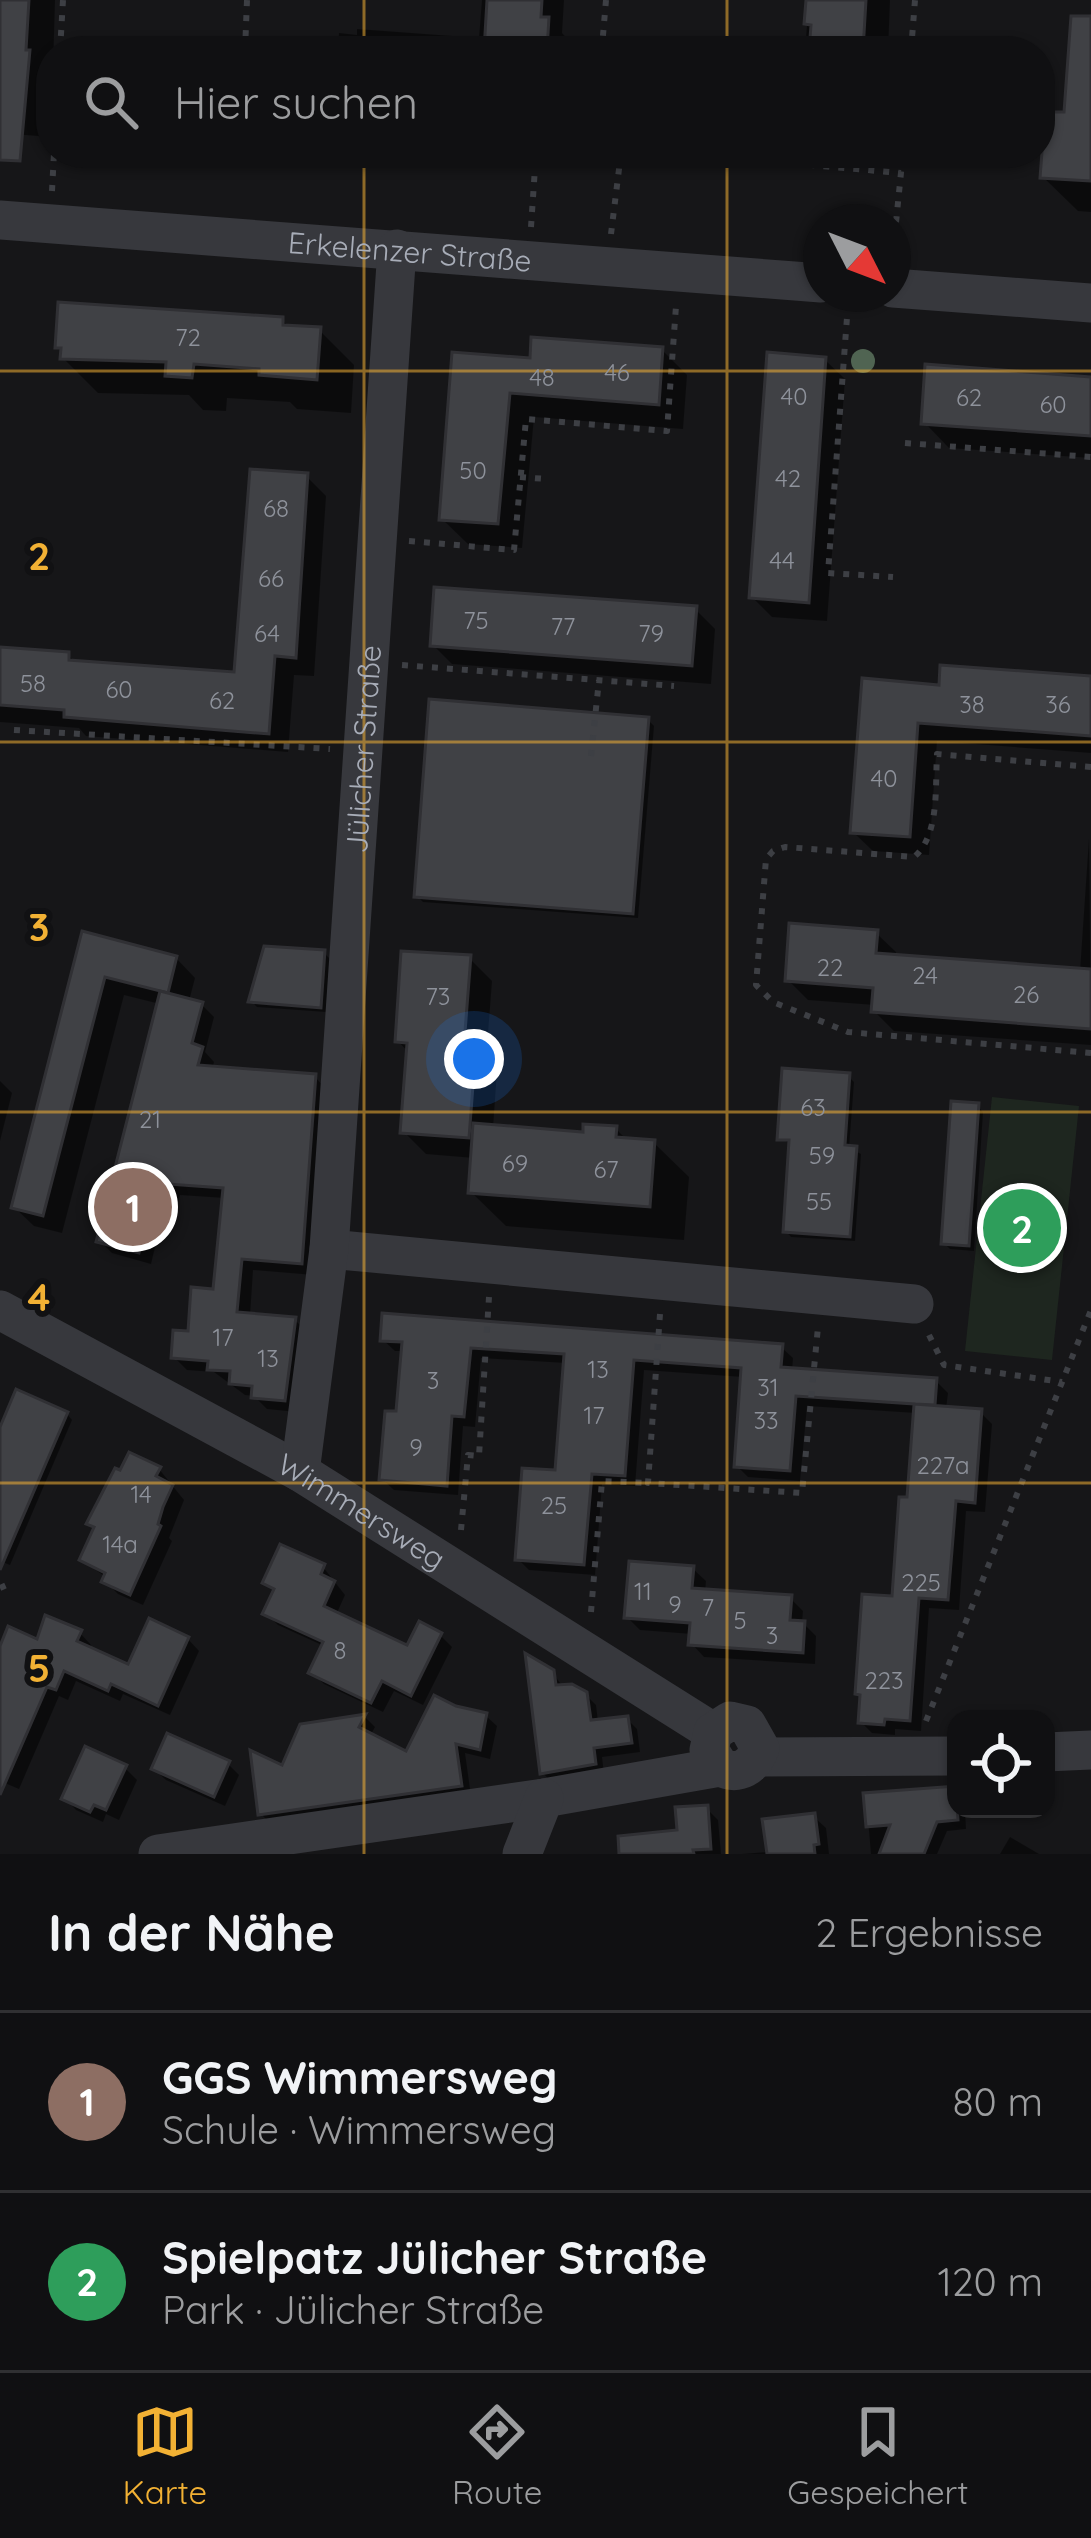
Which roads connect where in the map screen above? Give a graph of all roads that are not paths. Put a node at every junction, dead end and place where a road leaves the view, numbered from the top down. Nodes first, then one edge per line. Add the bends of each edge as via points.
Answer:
1 (0, 220) edge
2 (397, 249) junction
3 (803, 282) edge
4 (911, 289) edge
5 (1091, 303) edge
6 (329, 1249) junction
7 (914, 1304) road end
8 (0, 1310) edge
9 (300, 1472) junction
10 (1091, 1750) edge
11 (730, 1752) junction
12 (1055, 1752) edge
13 (947, 1756) edge
14 (544, 1798) junction
15 (158, 1854) edge
16 (522, 1854) edge

1 - 2 street, Erkelenzer Straße
2 - 3 street, Erkelenzer Straße
2 - 6 street, Jülicher Straße
4 - 5 street
6 - 7 street
6 - 9 street, Jülicher Straße
8 - 9 street, Wimmersweg
9 - 11 street, Wimmersweg
10 - 12 street
11 - 13 street
11 - 14 street
14 - 15 street
14 - 16 street

